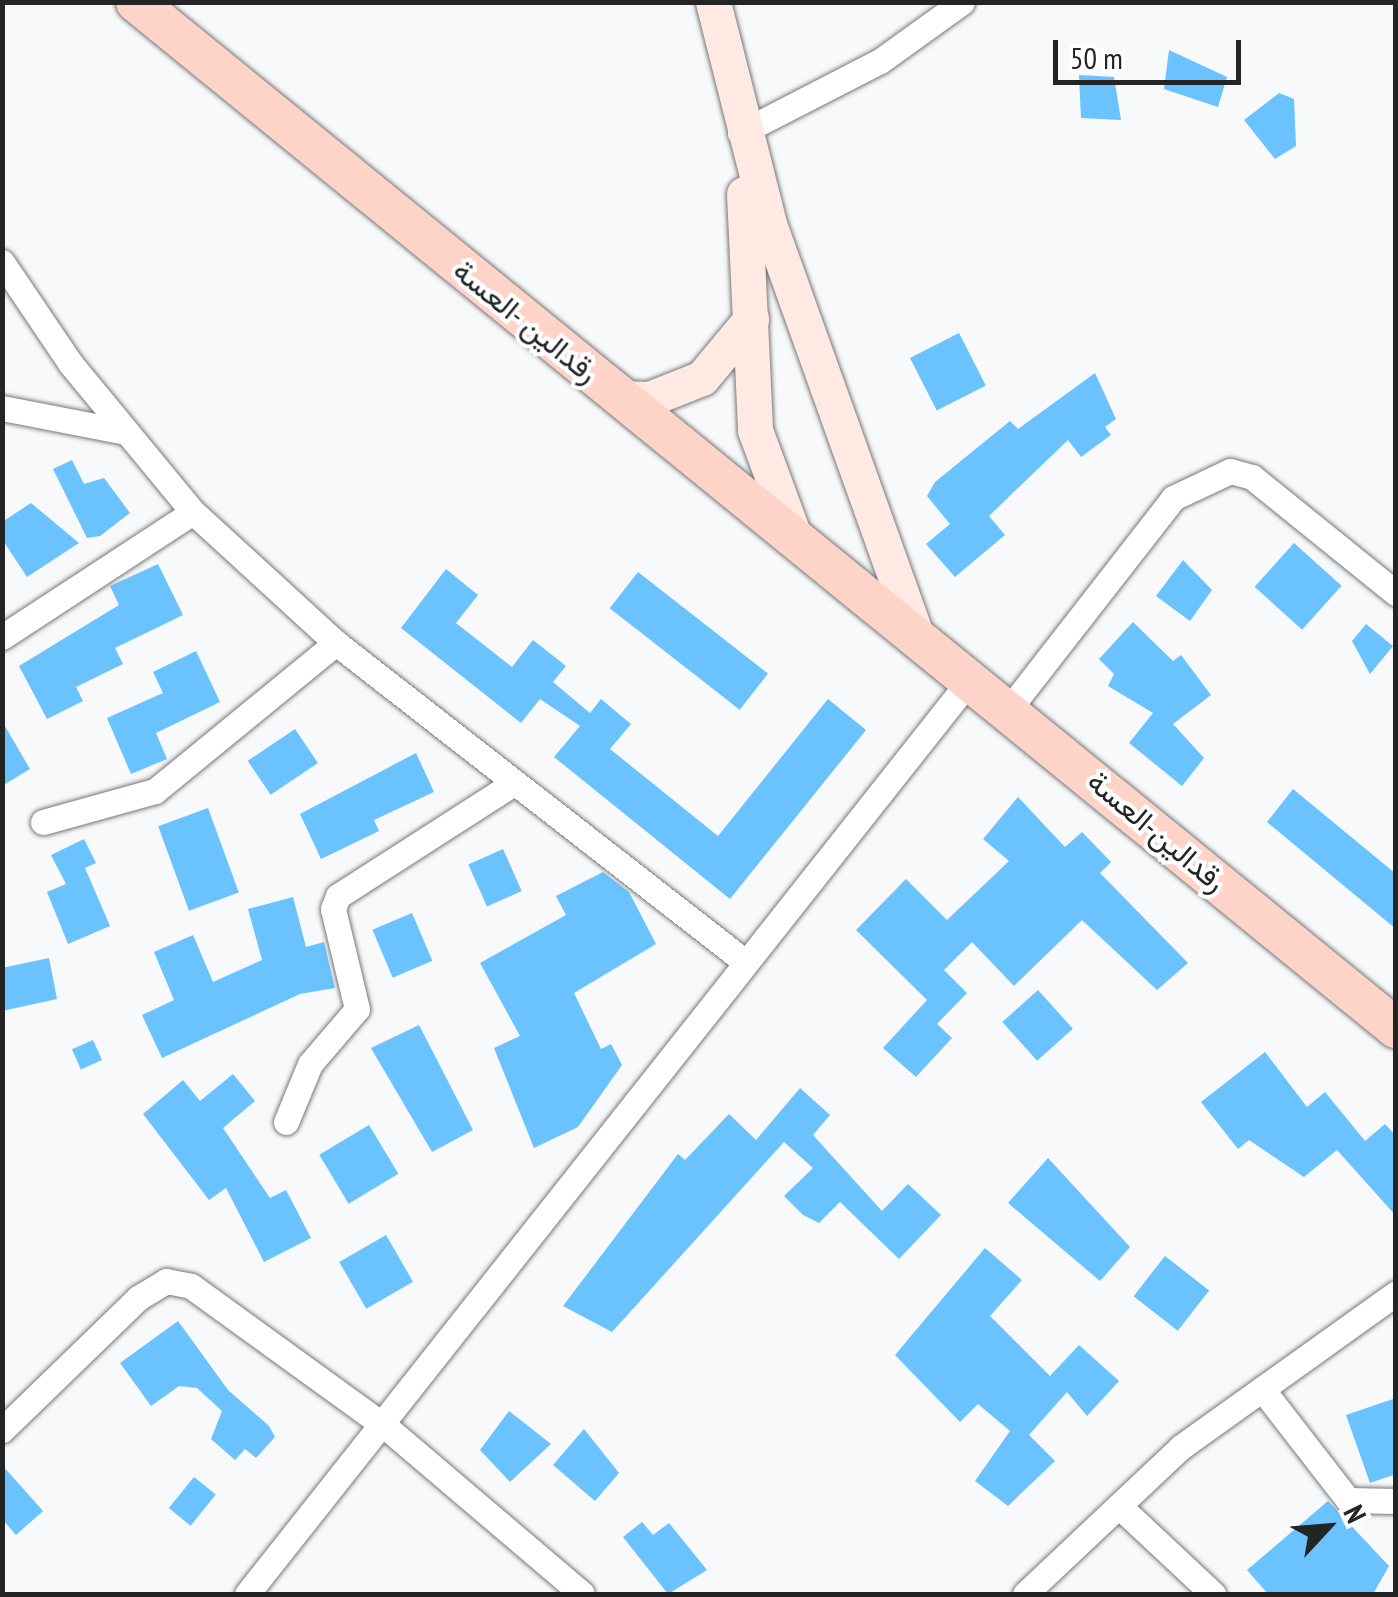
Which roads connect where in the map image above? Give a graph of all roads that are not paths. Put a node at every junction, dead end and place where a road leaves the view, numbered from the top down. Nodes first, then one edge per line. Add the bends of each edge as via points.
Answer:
1 (136, 2) edge
2 (713, 2) edge
3 (962, 2) edge
4 (740, 133) junction
5 (2, 262) edge
6 (752, 320) junction
7 (622, 398) junction
8 (2, 408) edge
9 (126, 432) junction
10 (193, 512) junction
11 (796, 541) junction
12 (1396, 592) edge
13 (2, 637) edge
14 (917, 638) junction
15 (336, 643) junction
16 (969, 681) junction
17 (1009, 709) junction
18 (514, 783) junction
19 (43, 822) dead end
20 (744, 960) junction
21 (1396, 1028) edge
22 (286, 1122) dead end
23 (1396, 1293) edge
24 (1262, 1389) junction
25 (386, 1427) junction
26 (2, 1430) edge
27 (1396, 1500) edge
28 (1118, 1506) junction
29 (248, 1594) edge
30 (582, 1594) edge
31 (1025, 1594) edge
32 (1213, 1594) edge

1 - 7 main road, رقدالين -العسة
2 - 4 street
3 - 4 street via 880,61
4 - 6 street
4 - 14 street
5 - 9 street
6 - 7 street via 702,378 659,397
6 - 11 street via 760,458
7 - 11 main road, رقدالين -العسة
8 - 9 street
9 - 10 street
10 - 13 street
10 - 15 street
11 - 14 main road, رقدالين -العسة
12 - 17 street via 1252,477 1230,471 1173,498
14 - 16 main road, رقدالين-العسة
15 - 18 street
15 - 19 street via 155,792
16 - 17 main road, رقدالين-العسة
16 - 20 street
17 - 21 main road, رقدالين-العسة
18 - 20 street
18 - 22 street via 338,896 333,909 357,1009 310,1064
20 - 25 street
23 - 24 street
24 - 27 street via 1348,1500
24 - 28 street
25 - 26 street via 191,1286 166,1280
25 - 29 street
25 - 30 street
28 - 31 street
28 - 32 street

